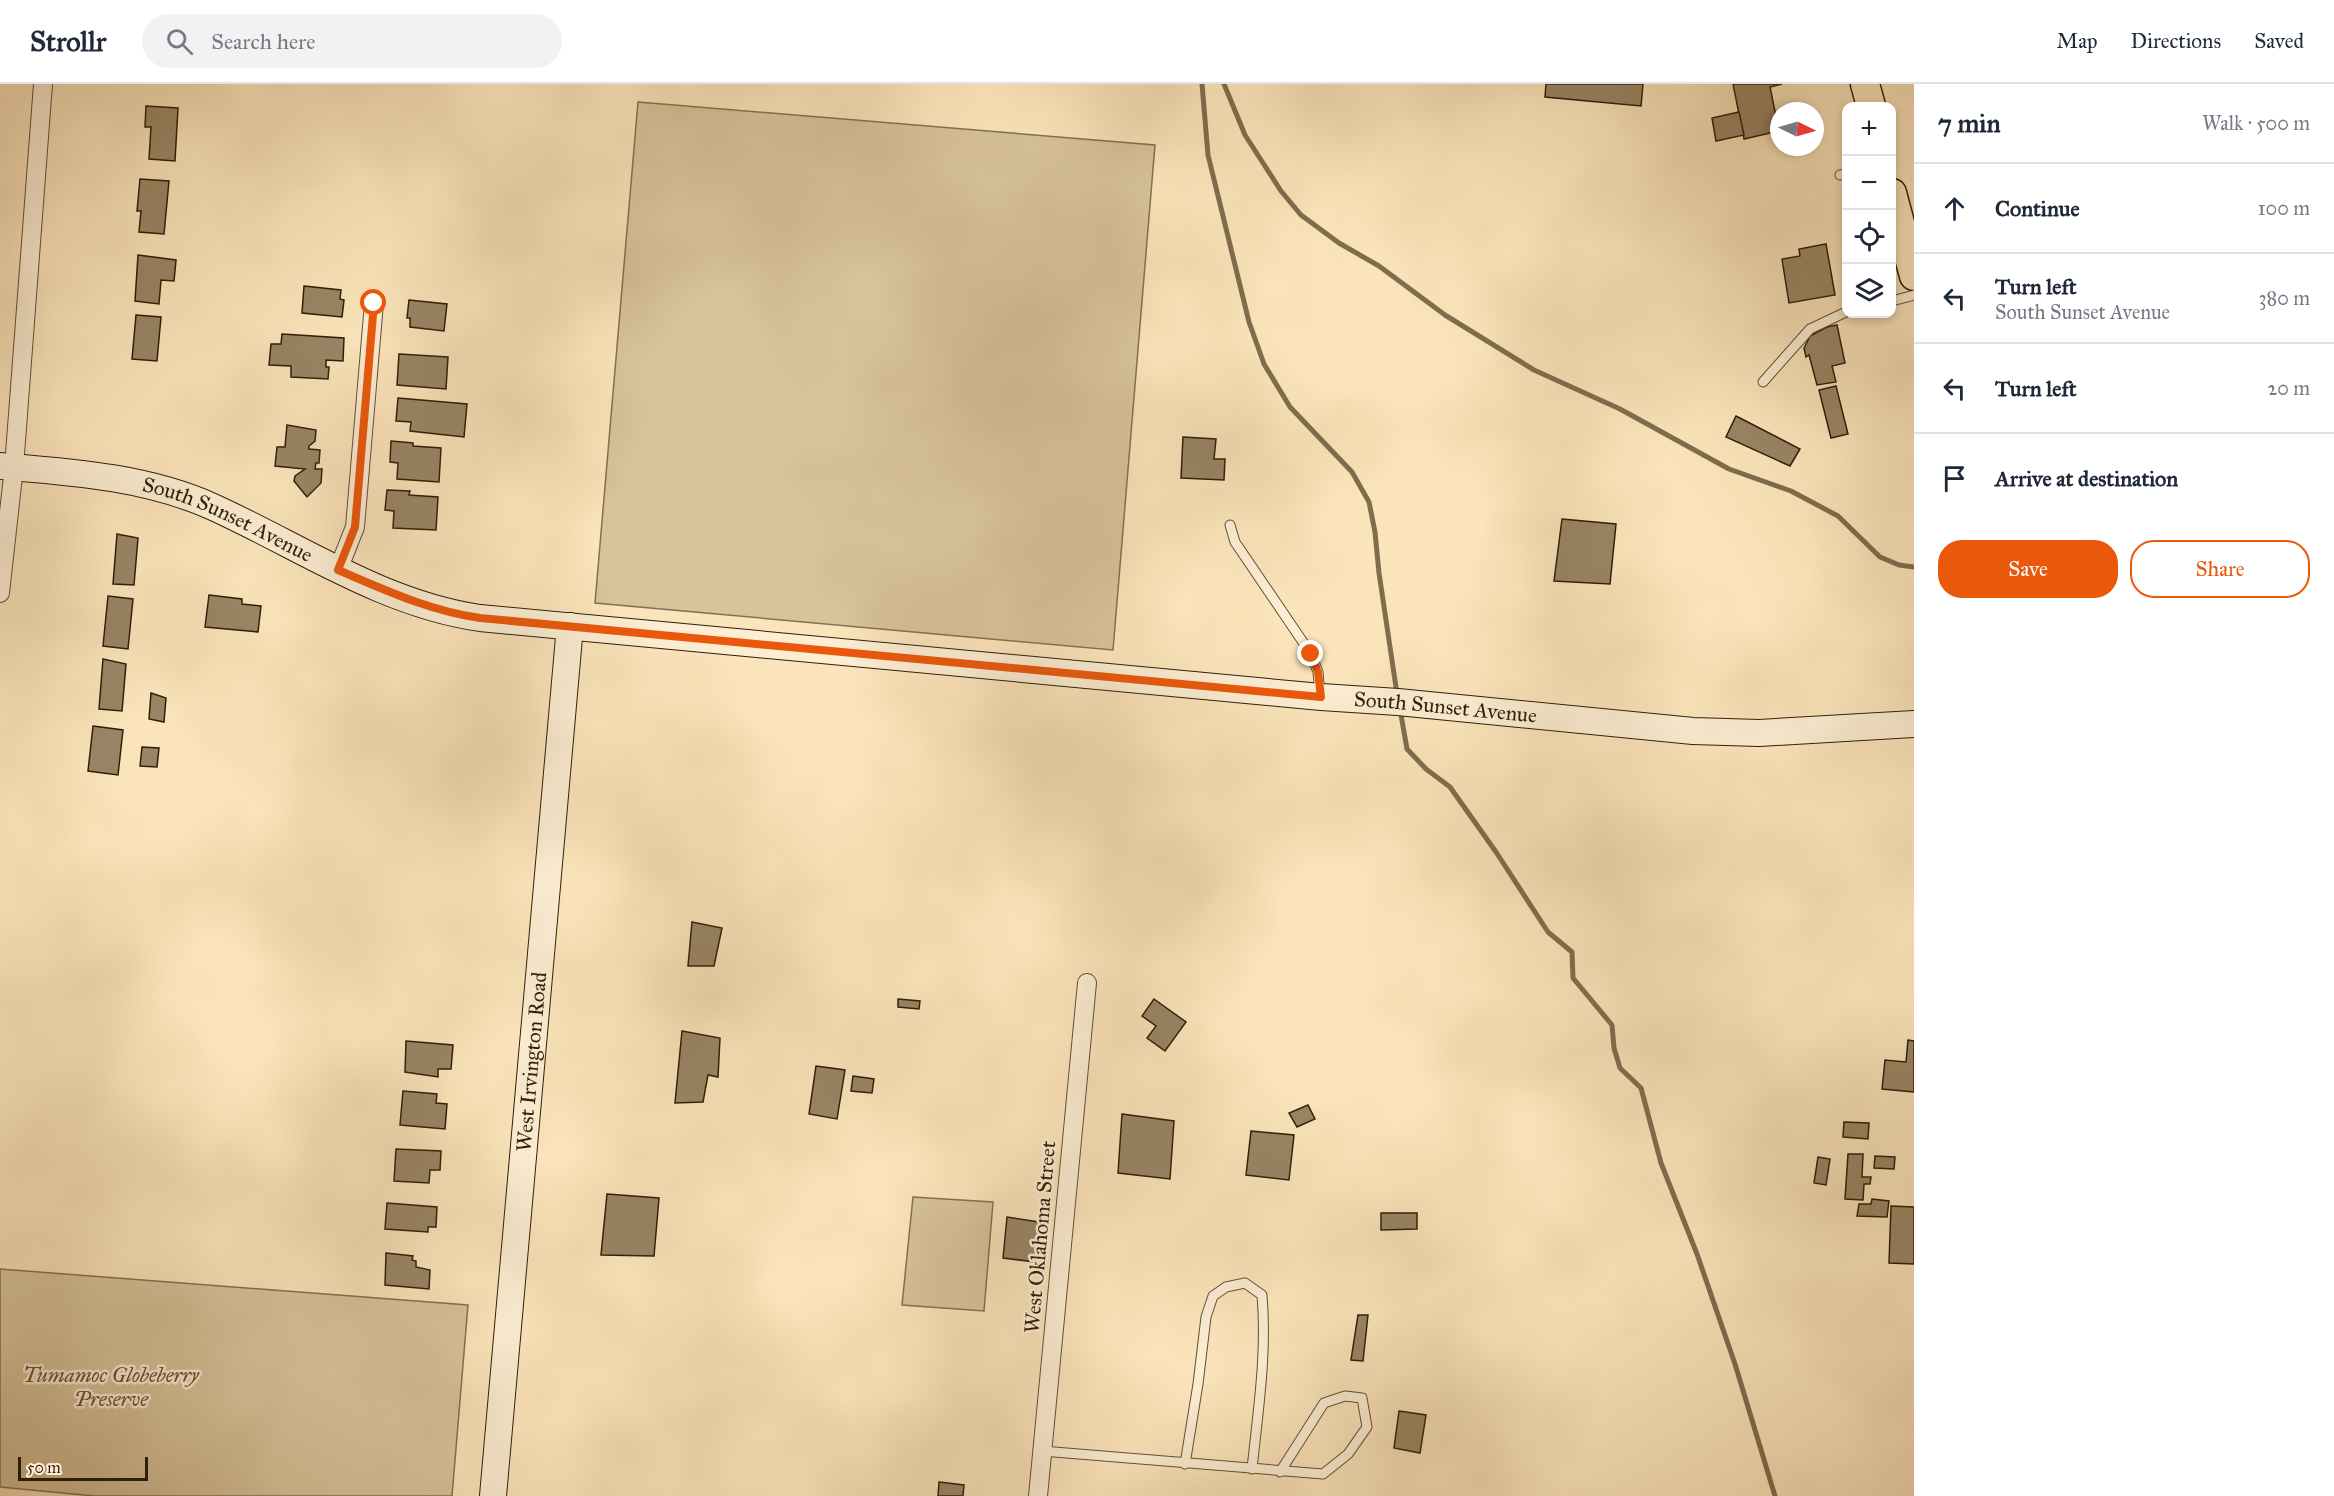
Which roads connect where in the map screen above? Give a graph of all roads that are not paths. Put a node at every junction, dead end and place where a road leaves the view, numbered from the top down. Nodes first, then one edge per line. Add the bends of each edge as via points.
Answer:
1 (43, 84) edge
2 (1865, 84) edge
3 (1870, 102) edge
4 (1896, 208) edge
5 (1914, 276) edge
6 (1914, 295) edge
7 (1896, 300) edge
8 (374, 303) dead end
9 (1842, 314) edge
10 (1763, 382) dead end
11 (7, 466) edge
12 (1230, 525) dead end
13 (338, 570) junction
14 (0, 593) edge
15 (570, 627) junction
16 (1321, 697) junction
17 (1914, 724) edge
18 (1087, 983) dead end
19 (1042, 1451) junction
20 (1185, 1464) junction
21 (1252, 1469) junction
22 (1280, 1472) junction
23 (494, 1496) edge
24 (1038, 1496) edge

1 - 11 street
2 - 3 main road
4 - 5 main road
6 - 7 lane
8 - 13 street via 355,527
9 - 10 lane via 1810,329
11 - 13 street, South Sunset Avenue via 111,477 163,490 211,506
11 - 14 street
12 - 16 lane via 1235,542 1311,654
13 - 15 street, South Sunset Avenue via 411,601 454,614
15 - 16 street, South Sunset Avenue
15 - 23 street, West Irvington Road
16 - 17 street, South Sunset Avenue via 1693,731 1759,733
18 - 19 street, West Oklahoma Street
19 - 20 lane
19 - 24 street, West Oklahoma Street
20 - 21 lane
20 - 21 lane via 1206,1317 1213,1296 1226,1287 1245,1283 1262,1295 1264,1316 1265,1350
21 - 22 lane
22 - 22 lane via 1323,1474 1348,1454 1367,1427 1362,1398 1345,1396 1324,1403

